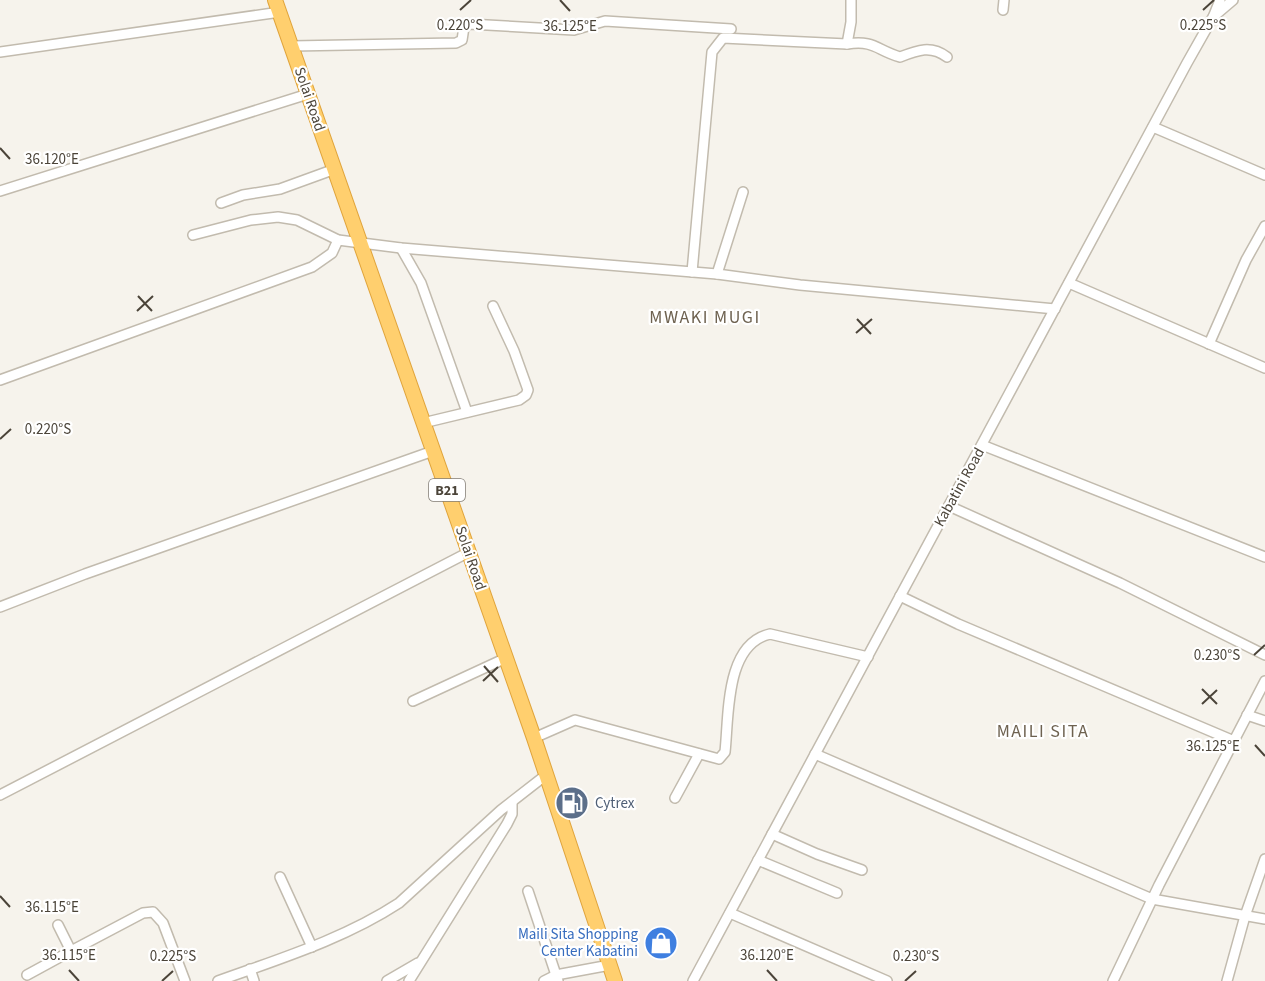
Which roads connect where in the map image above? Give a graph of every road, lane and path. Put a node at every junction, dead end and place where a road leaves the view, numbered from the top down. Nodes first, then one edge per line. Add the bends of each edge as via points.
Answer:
1 (851, 0) edge
2 (1220, 0) edge
3 (1233, 0) edge
4 (277, 6) edge
5 (1213, 17) junction
6 (731, 29) dead end
7 (847, 44) junction
8 (292, 46) junction
9 (0, 52) edge
10 (947, 57) dead end
11 (308, 94) junction
12 (1153, 127) junction
13 (334, 169) junction
14 (1265, 175) edge
15 (0, 191) edge
16 (743, 192) dead end
17 (221, 203) dead end
18 (1265, 226) edge
19 (193, 235) dead end
20 (338, 240) junction
21 (360, 243) junction
22 (401, 248) junction
23 (692, 272) junction
24 (717, 274) junction
25 (1069, 283) junction
26 (493, 306) dead end
27 (1055, 309) junction
28 (1209, 344) junction
29 (1265, 368) edge
30 (0, 380) edge
31 (467, 412) junction
32 (423, 423) junction
33 (982, 445) junction
34 (433, 451) junction
35 (949, 506) junction
36 (469, 552) junction
37 (1265, 557) edge
38 (900, 596) junction
39 (0, 607) edge
40 (1265, 655) edge
41 (867, 657) junction
42 (506, 658) junction
43 (1265, 681) edge
44 (413, 701) dead end
45 (1247, 715) junction
46 (1265, 721) edge
47 (534, 738) junction
48 (1234, 741) junction
49 (699, 754) junction
50 (815, 754) junction
51 (546, 775) junction
52 (0, 795) edge
53 (675, 798) dead end
54 (512, 802) junction
55 (772, 834) junction
56 (1265, 859) edge
57 (758, 860) junction
58 (862, 870) dead end
59 (280, 877) dead end
60 (528, 891) dead end
61 (837, 892) dead end
62 (1152, 899) junction
63 (730, 913) junction
64 (1245, 916) junction
65 (1265, 919) edge
66 (58, 925) dead end
67 (312, 947) junction
68 (71, 951) junction
69 (420, 962) junction
70 (610, 965) junction
71 (250, 969) junction
72 (27, 975) dead end
73 (557, 978) edge
74 (185, 981) edge
75 (218, 981) edge
76 (254, 981) edge
77 (387, 981) edge
78 (409, 981) edge
79 (544, 981) edge
80 (615, 981) edge
81 (693, 981) edge
82 (887, 981) edge
83 (1113, 981) edge
84 (1227, 981) edge

1 - 7 street
2 - 5 street
3 - 5 street, Kabatini Road
4 - 8 highway, Solai Road / B21
4 - 9 street
5 - 12 street, Kabatini Road
6 - 8 street via 605,21 573,30 469,24 464,27 462,40 456,43
7 - 10 street via 877,45 900,57 926,48 937,49
7 - 23 street via 723,38 712,52
8 - 11 highway, Solai Road / B21
11 - 13 highway, Solai Road / B21
11 - 15 street
12 - 14 street
12 - 25 street, Kabatini Road
13 - 17 street via 280,189
13 - 21 highway, Solai Road / B21
16 - 24 street
18 - 28 street
19 - 20 street via 278,217 297,220
20 - 21 street
20 - 30 street via 332,254 312,267
21 - 22 street
21 - 32 highway, Solai Road / B21
22 - 23 street
22 - 31 street via 421,283
23 - 24 street
24 - 27 street
25 - 27 street, Kabatini Road
25 - 28 street
26 - 31 street via 528,390 519,400
27 - 33 street, Kabatini Road
28 - 29 street
31 - 32 street
32 - 34 highway, Solai Road / B21
33 - 35 street, Kabatini Road
33 - 37 street
34 - 36 highway, Solai Road / B21
34 - 39 street
35 - 38 street, Kabatini Road
35 - 40 street via 1120,583
36 - 42 highway, Solai Road / B21
36 - 52 street
38 - 41 street, Kabatini Road
38 - 48 street
41 - 49 street via 770,634 759,636 738,662 722,756 715,759
41 - 50 street, Kabatini Road
42 - 44 street
42 - 47 highway, Solai Road / B21
43 - 45 street
45 - 46 street
45 - 48 street
47 - 49 street via 575,720
47 - 51 highway, Solai Road / B21
48 - 62 street
49 - 53 street
50 - 55 street, Kabatini Road
50 - 62 street
51 - 54 street
51 - 70 highway, Solai Road / B21
54 - 67 street via 399,903
54 - 69 street via 507,824
55 - 57 street, Kabatini Road
55 - 58 street
56 - 64 street
57 - 61 street
57 - 63 street, Kabatini Road
59 - 67 street
60 - 73 street
62 - 64 street
62 - 83 street
63 - 81 street, Kabatini Road
63 - 82 street
64 - 65 street
64 - 84 street
66 - 68 street
67 - 71 street
68 - 72 street
68 - 74 street via 143,913 153,912 163,923
69 - 77 street
69 - 78 street
70 - 73 street
70 - 80 highway, Solai Road / B21
71 - 75 street
71 - 76 street
73 - 79 street

